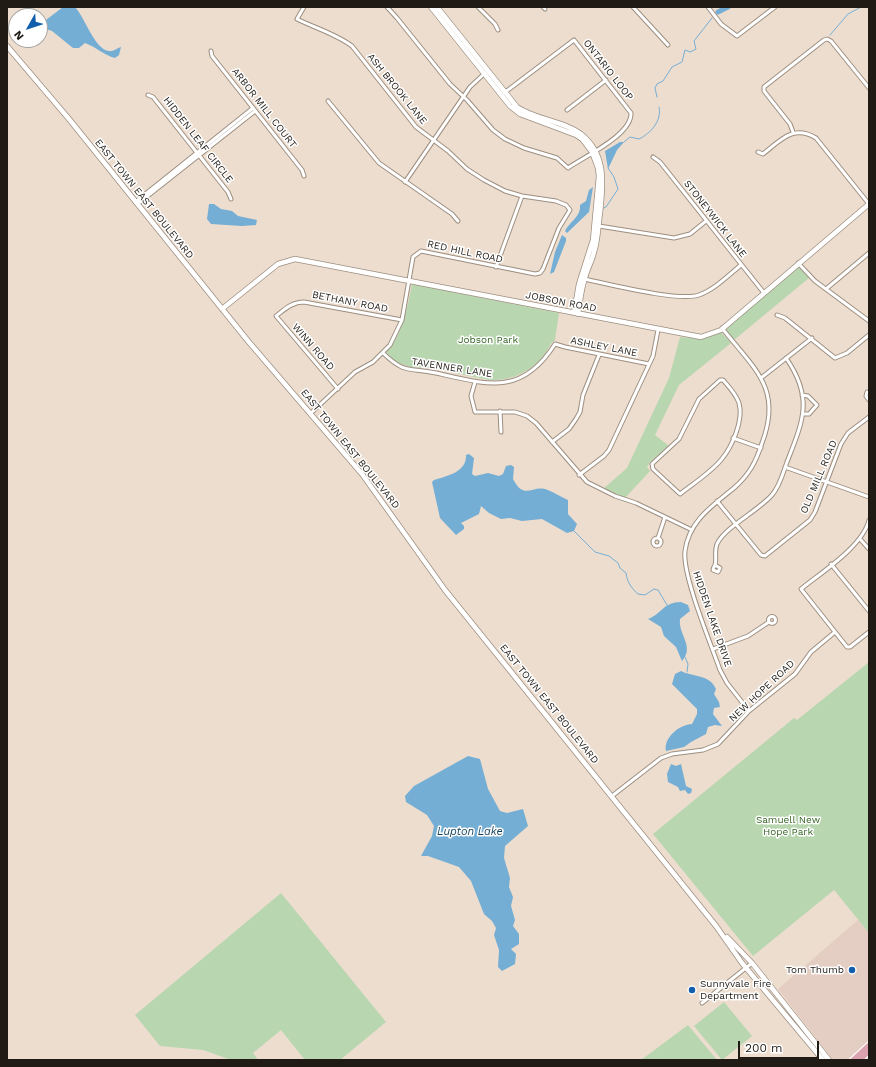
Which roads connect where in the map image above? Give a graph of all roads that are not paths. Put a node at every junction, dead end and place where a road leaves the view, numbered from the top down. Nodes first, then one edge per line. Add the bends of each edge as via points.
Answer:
1 (304, 7) edge
2 (387, 7) edge
3 (431, 7) edge
4 (437, 7) edge
5 (478, 7) edge
6 (633, 7) edge
7 (708, 7) edge
8 (775, 7) edge
9 (498, 30) dead end
10 (7, 46) edge
11 (668, 46) dead end
12 (211, 51) dead end
13 (486, 73) junction
14 (606, 80) junction
15 (869, 88) edge
16 (504, 93) junction
17 (148, 95) dead end
18 (463, 97) junction
19 (328, 101) dead end
20 (254, 109) junction
21 (567, 110) dead end
22 (793, 132) junction
23 (433, 141) junction
24 (593, 151) junction
25 (758, 152) dead end
26 (199, 154) junction
27 (653, 157) dead end
28 (304, 176) dead end
29 (405, 182) junction
30 (522, 196) junction
31 (231, 199) dead end
32 (136, 203) junction
33 (869, 204) edge
34 (458, 221) dead end
35 (706, 221) junction
36 (598, 226) junction
37 (869, 253) edge
38 (798, 262) junction
39 (741, 265) junction
40 (496, 266) junction
41 (540, 273) joint
42 (584, 279) junction
43 (410, 282) junction
44 (826, 289) junction
45 (764, 293) junction
46 (222, 309) junction
47 (576, 314) junction
48 (777, 315) dead end
49 (276, 316) joint
50 (402, 320) junction
51 (869, 321) edge
52 (722, 328) junction
53 (658, 330) junction
54 (869, 335) edge
55 (812, 338) junction
56 (555, 344) joint
57 (383, 353) junction
58 (599, 355) junction
59 (786, 358) junction
60 (649, 364) junction
61 (761, 378) junction
62 (475, 382) junction
63 (338, 389) junction
64 (867, 392) dead end
65 (802, 396) junction
66 (869, 400) edge
67 (500, 411) junction
68 (311, 413) junction
69 (803, 414) junction
70 (869, 417) edge
71 (500, 432) dead end
72 (733, 438) junction
73 (552, 442) junction
74 (761, 448) junction
75 (785, 467) junction
76 (579, 476) junction
77 (826, 482) junction
78 (869, 497) edge
79 (717, 501) junction
80 (665, 517) junction
81 (869, 520) edge
82 (736, 525) junction
83 (692, 530) junction
84 (658, 538) dead end
85 (860, 539) junction
86 (869, 549) edge
87 (831, 564) junction
88 (715, 565) dead end
89 (869, 611) edge
90 (769, 622) dead end
91 (835, 632) junction
92 (869, 632) edge
93 (713, 648) junction
94 (750, 711) junction
95 (612, 796) junction
96 (716, 926) junction
97 (752, 963) junction
98 (746, 968) junction
99 (781, 999) junction
100 (702, 1003) dead end
101 (776, 1003) junction
102 (806, 1029) junction
103 (801, 1034) junction
104 (869, 1045) edge
105 (869, 1051) edge
106 (823, 1060) edge
107 (829, 1060) edge
108 (853, 1060) edge
109 (860, 1060) edge

1 - 23 street, ASH BROOK LANE via 297,19 352,46 416,127
2 - 18 street
3 - 13 street
4 - 13 street
5 - 9 street
6 - 11 street
7 - 8 street via 721,24 737,36
10 - 32 street, EAST TOWN EAST BOULEVARD
12 - 20 street, ARBOR MILL COURT via 212,56
13 - 16 street
13 - 18 street
13 - 24 street via 510,106 520,114 576,135
14 - 16 street, ONTARIO LOOP via 574,40
14 - 21 street
14 - 24 street, ONTARIO LOOP via 631,113 632,119 618,137
15 - 22 street via 831,40 827,39 764,87 764,91 790,124
16 - 24 street via 522,111 577,132 587,140
17 - 26 street, HIDDEN LEAF CIRCLE via 153,97
18 - 23 street
18 - 24 street via 487,124 505,139 524,148 552,155 568,168
19 - 29 street via 378,163
20 - 26 street
20 - 28 street, ARBOR MILL COURT
22 - 25 street via 763,154
22 - 33 street via 809,134 816,138
23 - 29 street
23 - 30 street, ASH BROOK LANE via 479,177
24 - 36 street via 600,164 603,178
24 - 47 street via 599,176 597,203 593,240 581,279
26 - 31 street, HIDDEN LEAF CIRCLE
26 - 32 street
27 - 35 street, STONEYWICK LANE via 660,162
29 - 34 street via 452,214
30 - 40 street
30 - 41 street, ASH BROOK LANE via 556,201 570,209
32 - 46 street, EAST TOWN EAST BOULEVARD
33 - 38 street, JOBSON ROAD
35 - 36 street via 690,234 674,238
35 - 39 street, STONEYWICK LANE
36 - 42 street via 594,252
37 - 44 street
38 - 44 street via 811,278
38 - 45 street, JOBSON ROAD
39 - 42 street via 708,291 690,297
39 - 45 street, STONEYWICK LANE
40 - 41 street, RED HILL ROAD
40 - 43 street, RED HILL ROAD via 421,251 414,257
42 - 47 street
43 - 46 street, JOBSON ROAD via 295,259 278,264
43 - 47 street, JOBSON ROAD
43 - 50 street
44 - 51 street
45 - 52 street, JOBSON ROAD
46 - 68 street, EAST TOWN EAST BOULEVARD
47 - 53 street, JOBSON ROAD
48 - 55 street
49 - 50 street, BETHANY ROAD via 290,305 304,302
49 - 63 street, WINN ROAD
50 - 57 street via 396,335
52 - 53 street, JOBSON ROAD via 701,337
52 - 61 street, HIDDEN LAKE DRIVE
53 - 60 street
54 - 55 street via 848,353 835,358
55 - 59 street
56 - 58 street, ASHLEY LANE
56 - 62 street, TAVENNER LANE via 542,363 524,376 504,383
57 - 62 street, TAVENNER LANE via 401,368
57 - 63 street via 355,372
58 - 60 street, ASHLEY LANE
58 - 73 street via 583,395 580,412 569,429
59 - 61 street
59 - 65 street via 797,374
60 - 76 street via 609,450
61 - 74 street, HIDDEN LAKE DRIVE via 770,402 770,415
62 - 67 street via 471,396 474,412
63 - 68 street
64 - 66 street
65 - 69 street
65 - 69 street via 808,396 817,405 809,414
67 - 71 street
67 - 73 street via 527,416
68 - 95 street, EAST TOWN EAST BOULEVARD via 380,497 445,590
69 - 75 street via 802,424
70 - 77 street, OLD MILL ROAD via 848,433
72 - 72 street via 720,462 680,494 651,466 679,439 703,394 720,380 723,380 736,395 741,411
72 - 74 street
73 - 76 street
74 - 79 street, HIDDEN LAKE DRIVE via 751,472
75 - 77 street
75 - 82 street via 772,495
76 - 80 street
77 - 78 street
77 - 82 street, OLD MILL ROAD via 810,520 764,557
79 - 82 street
79 - 83 street, HIDDEN LAKE DRIVE via 698,518
80 - 83 street
80 - 84 street
81 - 85 street
82 - 88 street via 723,534 717,544
83 - 93 street, HIDDEN LAKE DRIVE via 685,553 686,571
85 - 86 street
85 - 87 street
87 - 89 street
87 - 91 street via 801,588
90 - 93 street via 748,636
91 - 92 street via 847,647 850,647
91 - 94 street, NEW HOPE ROAD via 811,652 795,674
93 - 94 street, HIDDEN LAKE DRIVE via 727,683
94 - 95 street, NEW HOPE ROAD via 718,744 703,750 661,758
95 - 96 street, EAST TOWN EAST BOULEVARD
96 - 97 street, EAST TOWN EAST BOULEVARD
96 - 98 street, EAST TOWN EAST BOULEVARD
97 - 98 street
97 - 99 street, EAST TOWN EAST BOULEVARD
98 - 100 street
98 - 101 street, EAST TOWN EAST BOULEVARD
99 - 101 street
99 - 102 street, EAST TOWN EAST BOULEVARD
101 - 103 street, EAST TOWN EAST BOULEVARD
102 - 103 street
102 - 107 street, EAST TOWN EAST BOULEVARD
103 - 106 street, EAST TOWN EAST BOULEVARD
104 - 108 main road
105 - 109 main road

